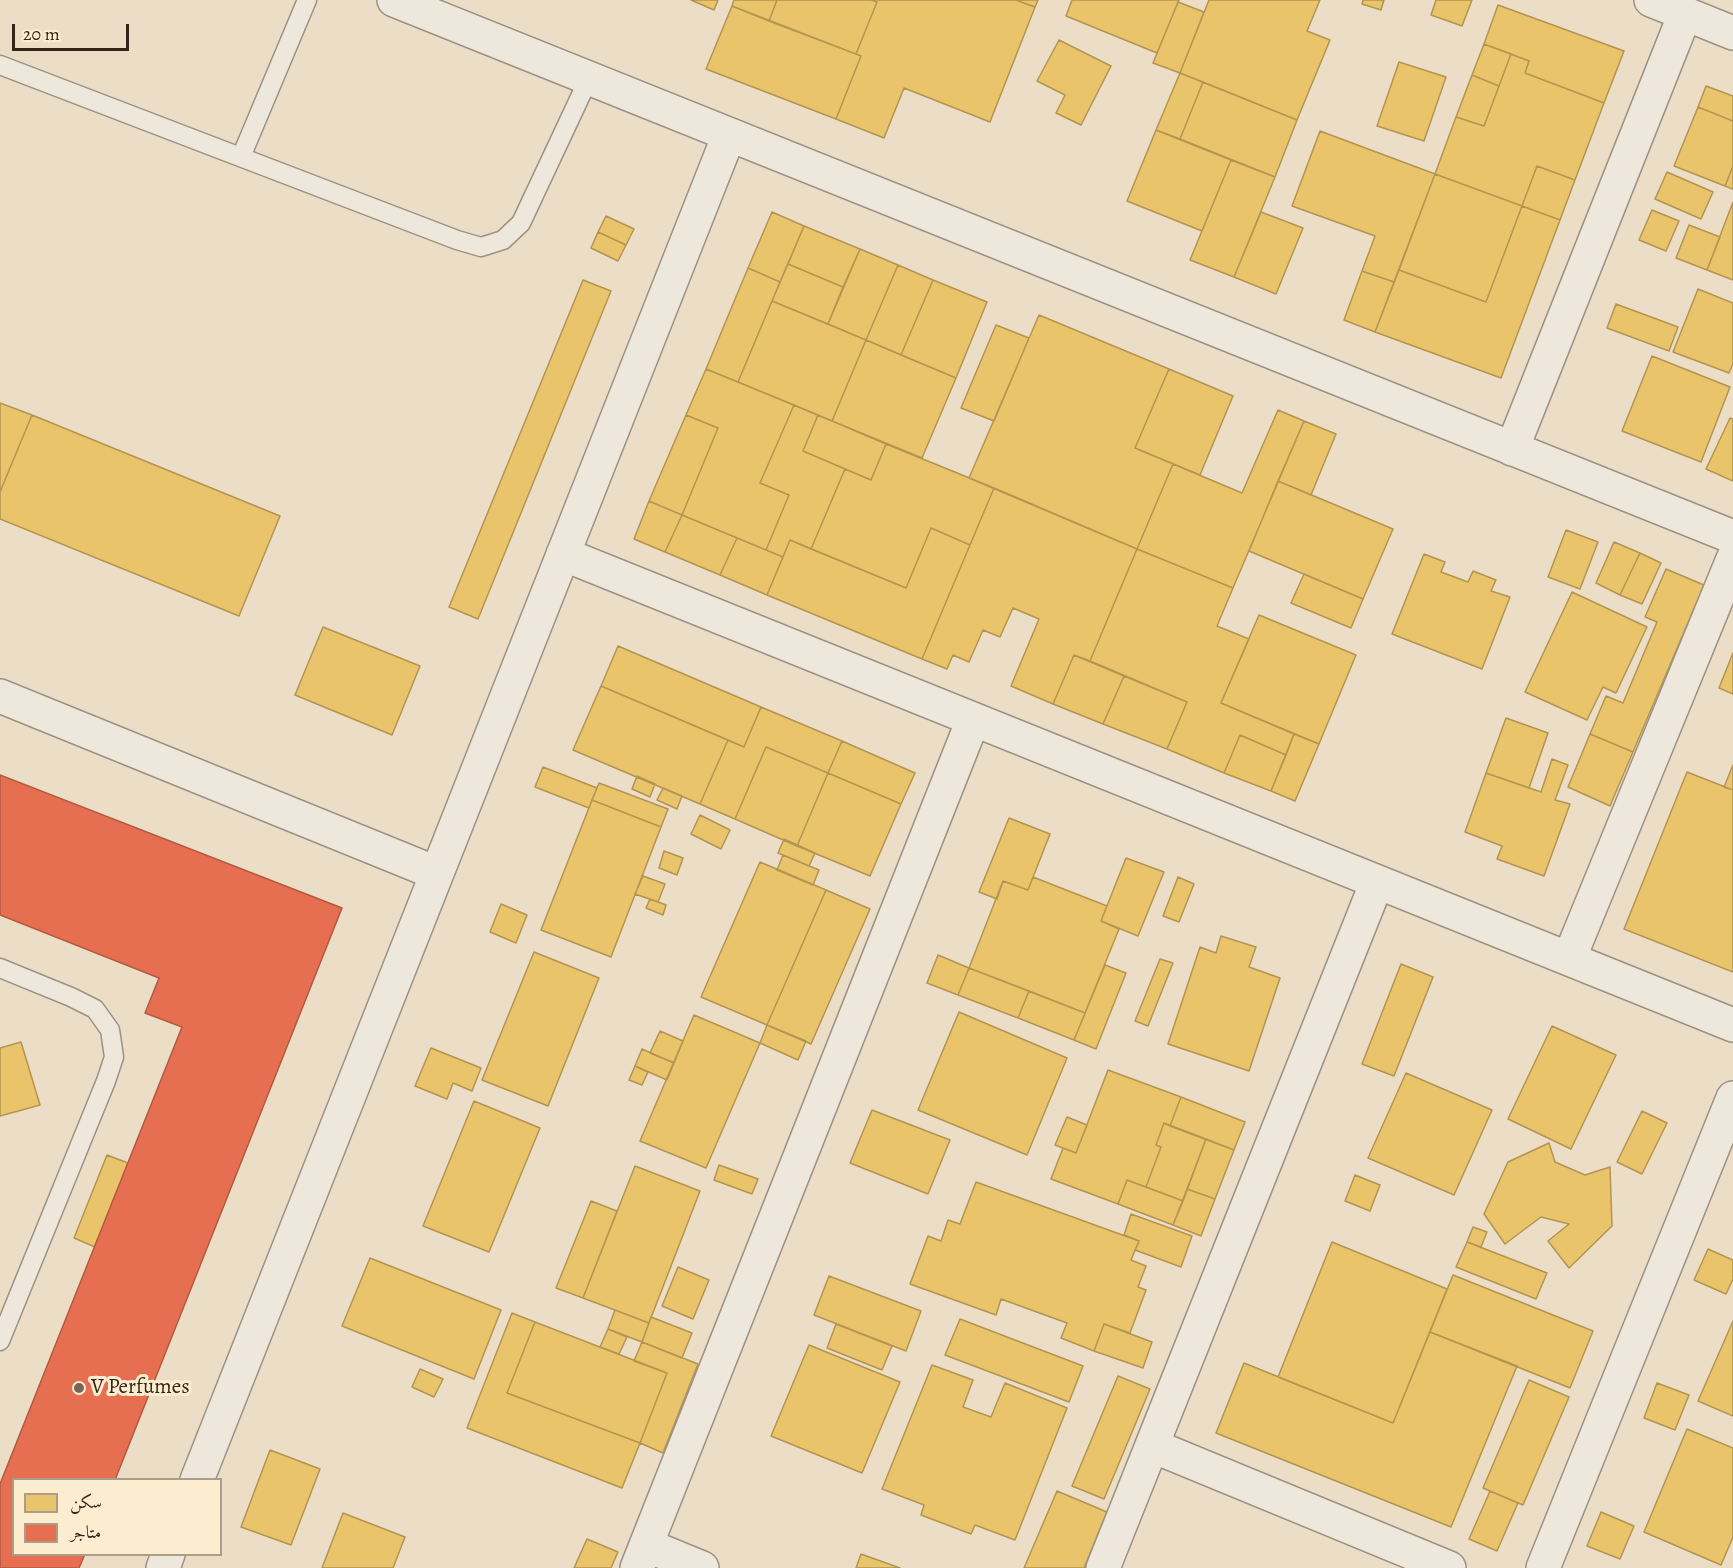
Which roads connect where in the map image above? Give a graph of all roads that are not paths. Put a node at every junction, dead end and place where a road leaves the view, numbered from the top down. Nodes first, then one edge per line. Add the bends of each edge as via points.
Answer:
1 (307, 0) edge
2 (394, 0) edge
3 (1651, 0) edge
4 (1685, 14) junction
5 (1733, 33) edge
6 (0, 65) edge
7 (589, 78) junction
8 (729, 135) junction
9 (241, 157) junction
10 (1512, 449) junction
11 (1733, 537) edge
12 (563, 554) junction
13 (1733, 559) edge
14 (0, 696) edge
15 (973, 720) junction
16 (436, 873) junction
17 (1377, 882) junction
18 (1569, 959) junction
19 (0, 968) edge
20 (1733, 1025) edge
21 (1733, 1098) edge
22 (0, 1341) edge
23 (1153, 1446) junction
24 (197, 1478) edge
25 (641, 1557) edge
26 (702, 1568) edge
27 (1103, 1568) edge
28 (1449, 1568) edge
29 (1543, 1568) edge

1 - 9 lane
2 - 7 street
3 - 4 street
4 - 5 street
4 - 10 street
6 - 9 lane
7 - 8 street
7 - 9 lane via 521,224 503,240 481,246
8 - 10 street
8 - 12 street
10 - 11 street
12 - 15 street
12 - 16 street
13 - 18 street
14 - 16 street
15 - 17 street
15 - 25 street
16 - 24 street
17 - 18 street
17 - 23 street
18 - 20 street
19 - 22 lane via 95,1009 110,1030 114,1057
21 - 29 street
23 - 27 street
23 - 28 street
25 - 26 street

